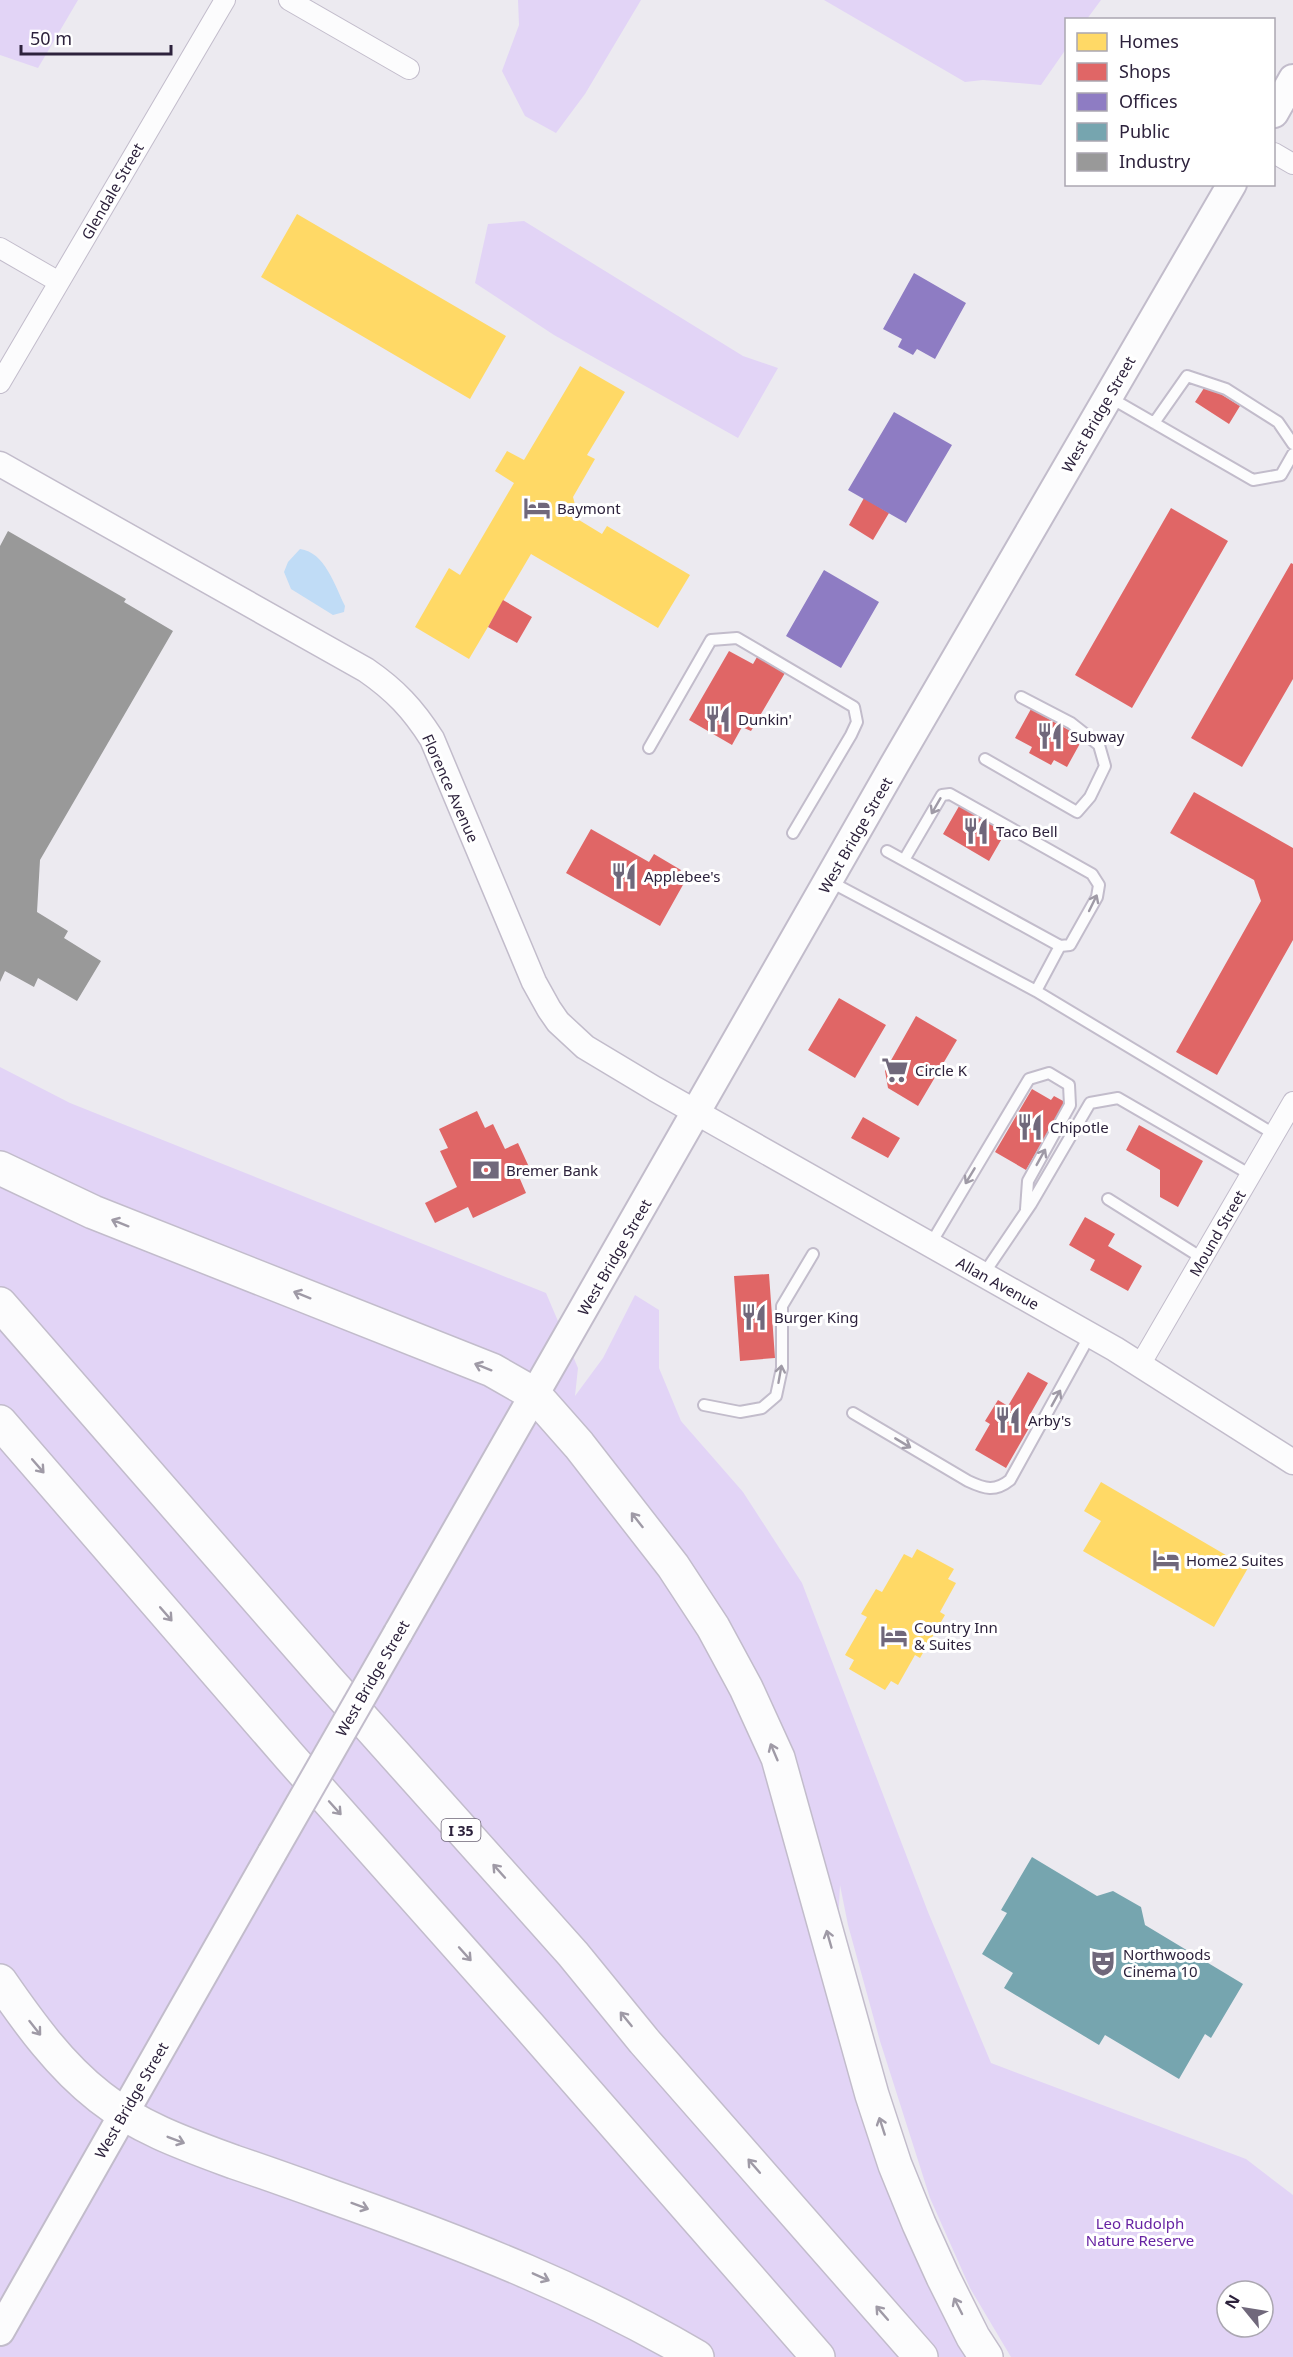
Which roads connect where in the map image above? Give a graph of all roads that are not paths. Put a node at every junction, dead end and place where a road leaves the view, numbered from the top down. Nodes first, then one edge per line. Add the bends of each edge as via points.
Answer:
1 (225, 0) edge
2 (289, 0) edge
3 (409, 69) dead end
4 (1293, 79) edge
5 (1275, 111) edge
6 (1275, 154) edge
7 (1293, 164) edge
8 (1231, 186) edge
9 (0, 248) edge
10 (59, 282) junction
11 (0, 383) edge
12 (1108, 397) junction
13 (1154, 423) junction
14 (1293, 444) edge
15 (1293, 454) edge
16 (0, 464) edge
17 (1021, 697) dead end
18 (649, 748) dead end
19 (985, 759) dead end
20 (793, 833) dead end
21 (887, 851) dead end
22 (904, 860) junction
23 (829, 881) junction
24 (1060, 946) junction
25 (1036, 991) junction
26 (1293, 1102) edge
27 (697, 1113) junction
28 (1274, 1134) junction
29 (0, 1168) edge
30 (1251, 1175) junction
31 (1108, 1199) dead end
32 (1025, 1212) junction
33 (930, 1245) junction
34 (813, 1254) dead end
35 (1202, 1258) junction
36 (983, 1275) junction
37 (0, 1304) edge
38 (1090, 1335) junction
39 (1140, 1365) junction
40 (534, 1394) junction
41 (704, 1405) dead end
42 (853, 1413) dead end
43 (0, 1422) edge
44 (1293, 1462) edge
45 (0, 1981) edge
46 (124, 2114) junction
47 (0, 2331) edge
48 (697, 2357) edge
49 (818, 2357) edge
50 (921, 2357) edge
51 (986, 2357) edge

1 - 10 street, Glendale Street
2 - 3 street
4 - 5 main road
6 - 7 street
8 - 12 main road, West Bridge Street
9 - 10 street
10 - 11 street, Glendale Street
12 - 13 lane
12 - 23 main road, West Bridge Street
13 - 14 lane via 1187,376 1226,388 1278,422
13 - 15 lane via 1253,480 1281,475
16 - 27 street, Florence Avenue via 366,670 397,693 432,740 534,982 558,1022 603,1059
17 - 19 lane via 1071,723 1099,745 1105,766 1090,797 1077,812
18 - 20 lane via 711,640 737,638 854,707 857,722
21 - 22 lane
22 - 24 lane
24 -> 22 lane via 1070,945 1097,897 1099,885 1092,874 950,794 942,795
23 - 25 lane
23 - 27 main road, West Bridge Street
24 - 25 lane
25 - 28 lane
26 - 28 street, Mound Street
27 - 33 street, Allan Avenue
27 - 40 main road, West Bridge Street
28 - 30 street, Mound Street
40 -> 29 highway via 492,1370 103,1216
30 - 32 lane via 1118,1098 1090,1103
30 - 35 street, Mound Street
31 - 35 lane
32 -> 33 lane via 1028,1181 1070,1105 1069,1085 1049,1073 1029,1079
32 - 36 lane
33 - 36 street, Allan Avenue
41 -> 34 lane via 740,1412 762,1408 776,1396 782,1368 782,1306
35 - 39 street, Mound Street
36 - 38 street, Allan Avenue
50 -> 37 highway, I 35 via 573,1954
38 - 39 street, Allan Avenue
42 -> 38 lane via 968,1481 996,1490 1011,1480
39 - 44 street, Allan Avenue
40 - 46 main road, West Bridge Street, bridge
51 -> 40 highway via 943,2277 895,2165 778,1758 746,1688 673,1566
43 -> 49 highway
45 -> 46 highway via 76,2077
46 - 47 main road, West Bridge Street
46 -> 48 highway via 168,2137 528,2271 587,2297

